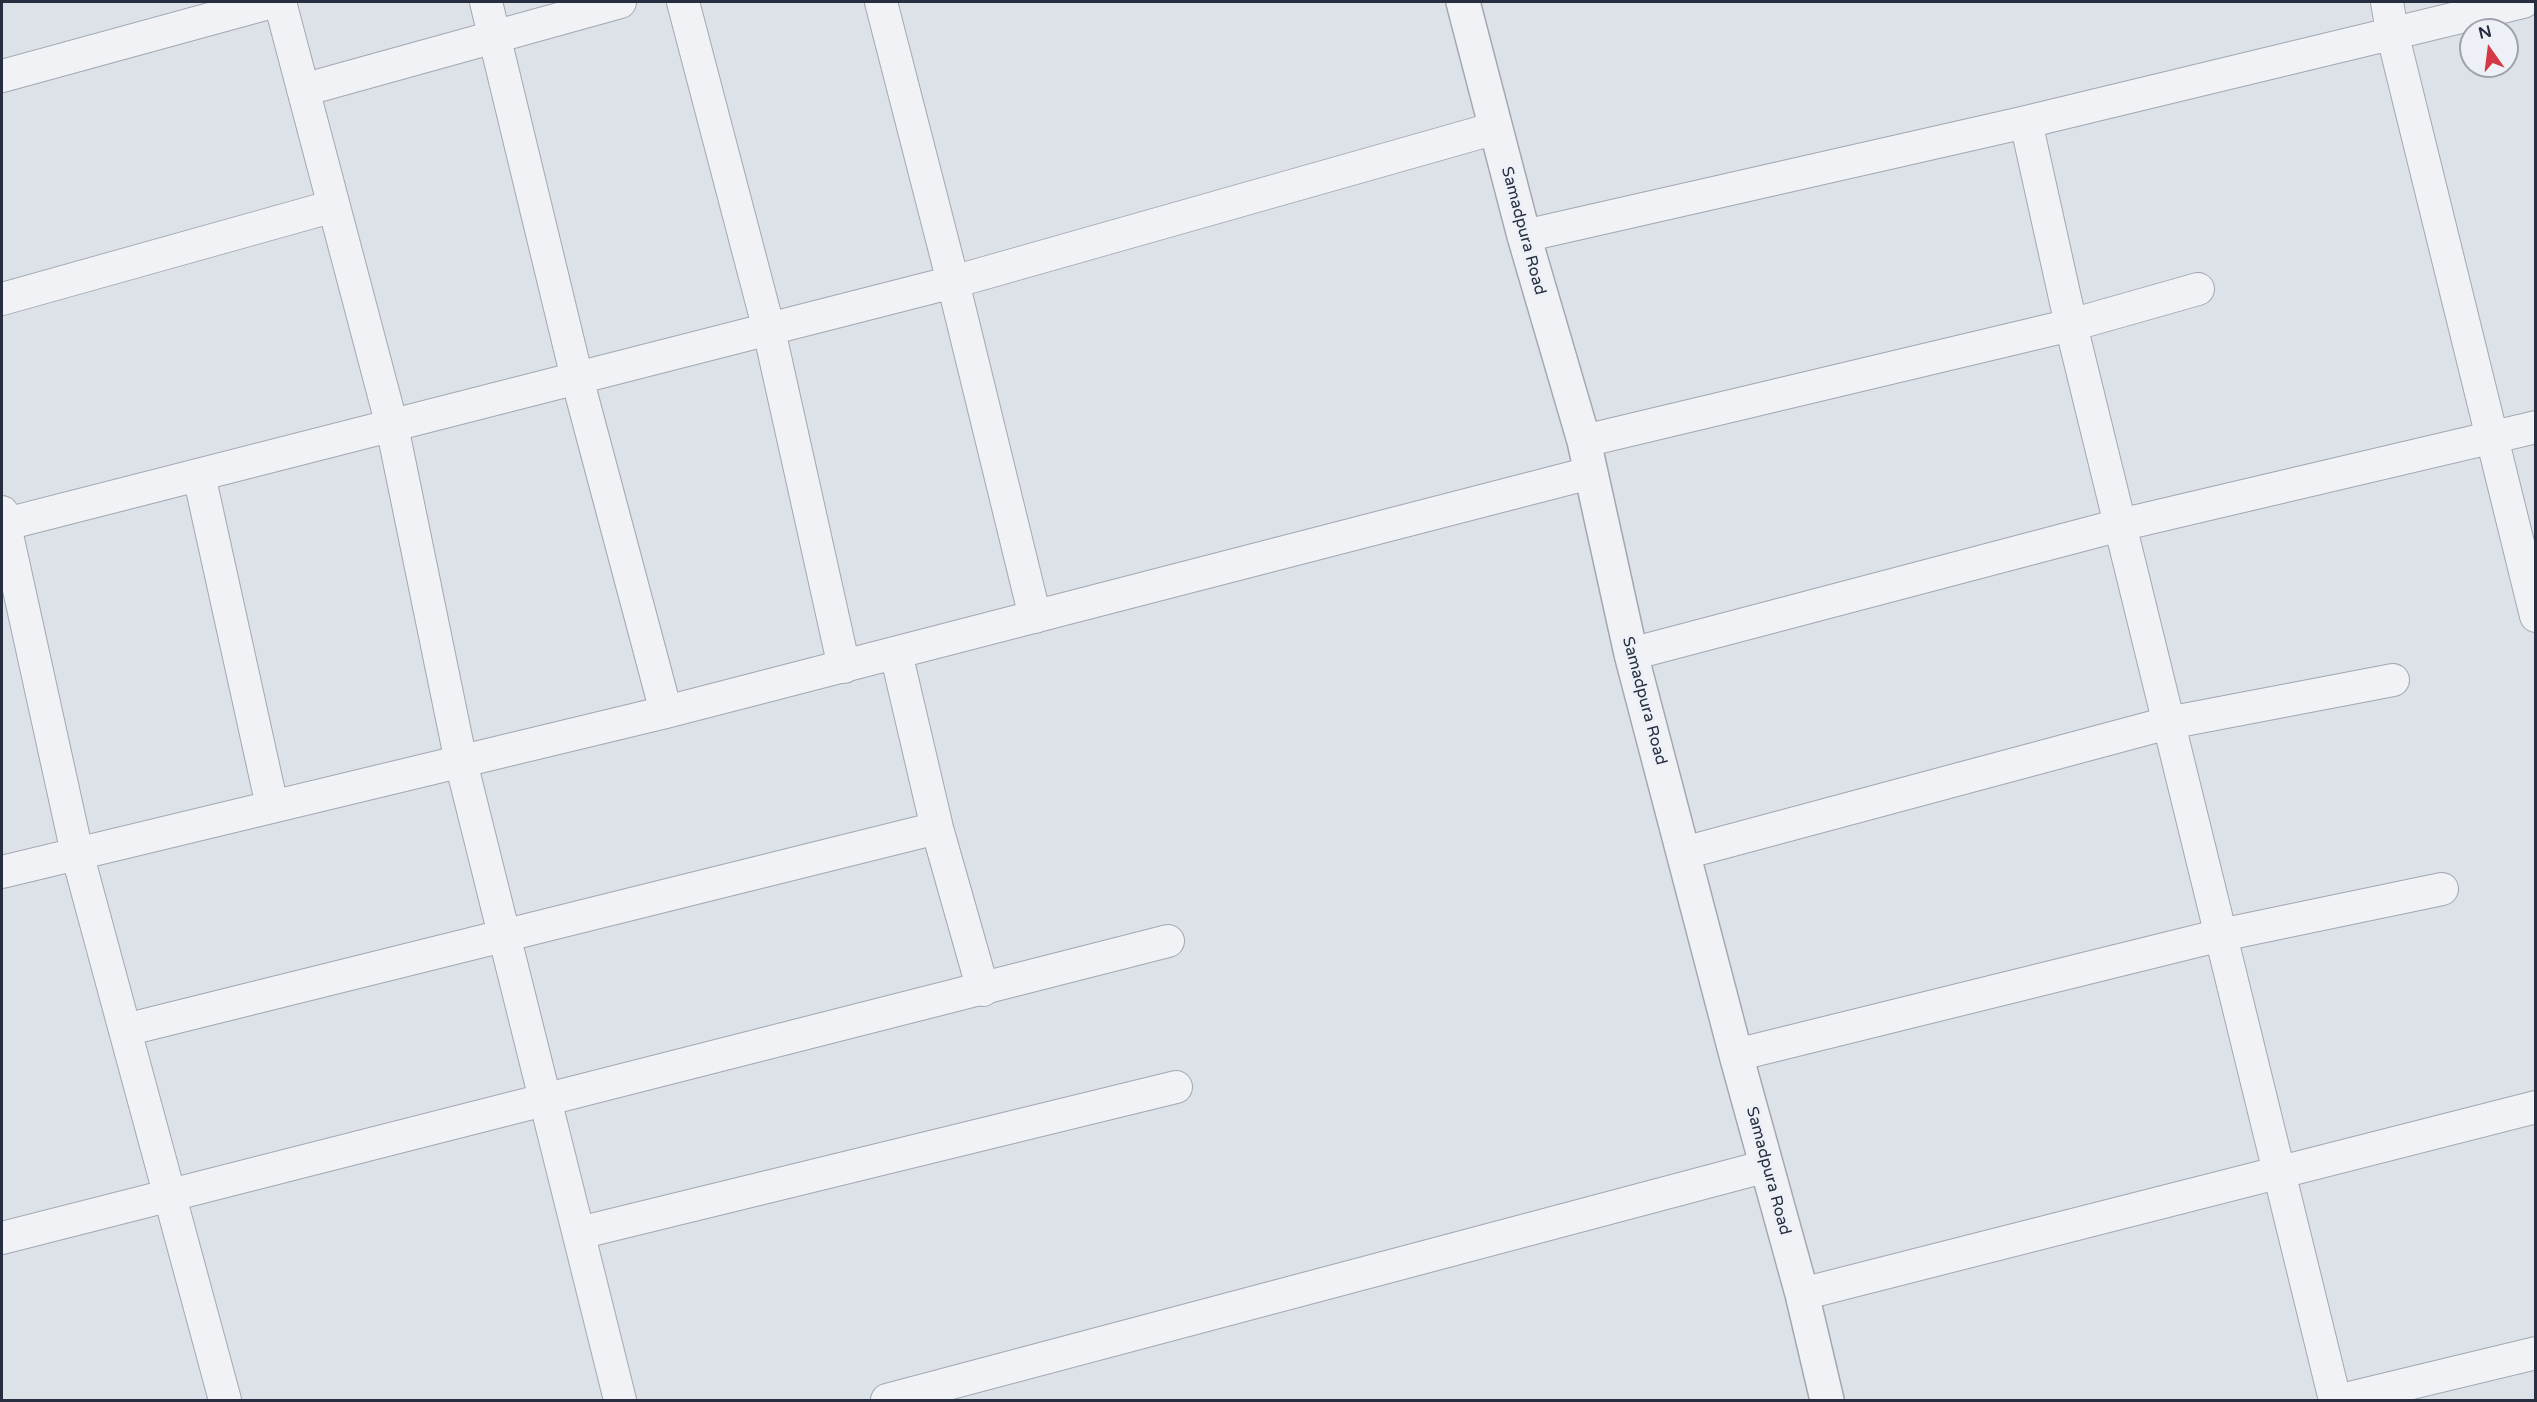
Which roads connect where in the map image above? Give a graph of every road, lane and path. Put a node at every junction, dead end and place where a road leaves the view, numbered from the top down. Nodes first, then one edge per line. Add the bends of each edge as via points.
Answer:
1 (273, 2) edge
2 (280, 2) edge
3 (486, 2) edge
4 (620, 2) edge
5 (683, 2) edge
6 (881, 2) edge
7 (1463, 2) edge
8 (2387, 2) edge
9 (2523, 2) edge
10 (2392, 32) junction
11 (495, 34) junction
12 (2, 76) edge
13 (303, 90) junction
14 (2026, 122) junction
15 (1496, 128) junction
16 (334, 206) junction
17 (1524, 236) junction
18 (954, 282) junction
19 (2199, 289) dead end
20 (2, 299) edge
21 (2071, 325) junction
22 (769, 330) junction
23 (577, 378) junction
24 (392, 426) junction
25 (2535, 426) edge
26 (2491, 437) junction
27 (1584, 441) junction
28 (1590, 473) junction
29 (199, 475) junction
30 (3, 520) edge
31 (2120, 525) junction
32 (2535, 616) edge
33 (1035, 617) junction
34 (896, 653) junction
35 (1631, 654) junction
36 (844, 667) junction
37 (2394, 680) dead end
38 (666, 712) junction
39 (2168, 723) junction
40 (461, 762) junction
41 (272, 806) junction
42 (937, 828) junction
43 (77, 853) junction
44 (1684, 853) junction
45 (2, 872) edge
46 (2442, 889) dead end
47 (505, 935) junction
48 (2221, 935) junction
49 (1168, 941) dead end
50 (983, 990) junction
51 (125, 1030) junction
52 (1736, 1054) junction
53 (1176, 1087) dead end
54 (545, 1098) junction
55 (2535, 1107) edge
56 (1767, 1166) junction
57 (2278, 1171) junction
58 (170, 1196) junction
59 (579, 1233) junction
60 (2, 1238) edge
61 (1802, 1294) junction
62 (2535, 1353) edge
63 (225, 1401) edge
64 (620, 1401) edge
65 (887, 1401) edge
66 (1827, 1401) edge
67 (2335, 1401) edge
68 (2341, 1401) edge

1 - 12 street
2 - 13 street
3 - 11 street
4 - 11 street
5 - 22 street
6 - 18 street
7 - 15 street, Samadpura Road
8 - 10 street
9 - 10 street
10 - 14 street
10 - 26 street
11 - 13 street
11 - 23 street
13 - 16 street
14 - 17 street
14 - 21 street
15 - 17 street, Samadpura Road
15 - 18 street
16 - 20 street
16 - 24 street
17 - 27 street, Samadpura Road
18 - 22 street
18 - 33 street
19 - 21 street
21 - 27 street
21 - 31 street
22 - 23 street
22 - 36 street
23 - 24 street
23 - 38 street
24 - 29 street
24 - 40 street
25 - 26 street
26 - 31 street
26 - 32 street
27 - 28 street, Samadpura Road
28 - 33 street
28 - 35 street, Samadpura Road
29 - 30 street
29 - 41 street
30 - 43 street
31 - 35 street
31 - 39 street
33 - 34 street
34 - 36 street
34 - 42 street
35 - 44 street, Samadpura Road
36 - 38 street
37 - 39 street
38 - 40 street
39 - 44 street
39 - 48 street
40 - 41 street
40 - 47 street
41 - 43 street
42 - 47 street
42 - 50 street
43 - 45 street
43 - 51 street
44 - 52 street, Samadpura Road
46 - 48 street
47 - 51 street
47 - 54 street
48 - 52 street
48 - 57 street
49 - 50 street
50 - 54 street
51 - 58 street
52 - 56 street, Samadpura Road
53 - 59 street
54 - 58 street
54 - 59 street
55 - 57 street
56 - 61 street, Samadpura Road
56 - 65 street
57 - 61 street
57 - 67 street
58 - 60 street
58 - 63 street
59 - 64 street
61 - 66 street, Samadpura Road
62 - 68 street

